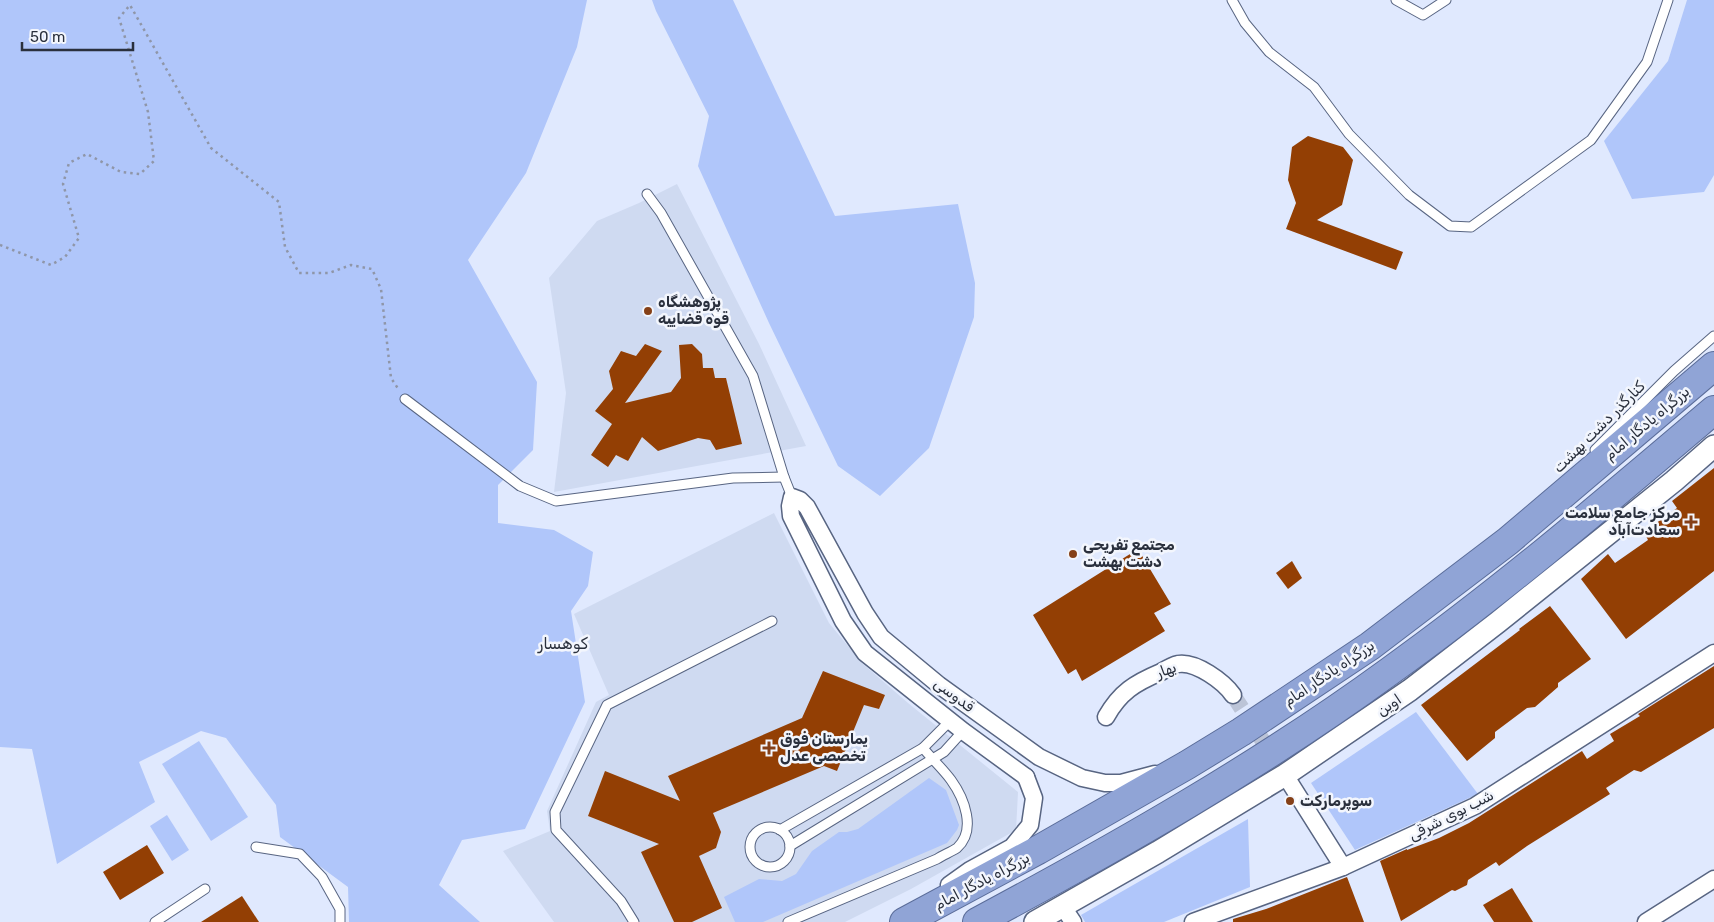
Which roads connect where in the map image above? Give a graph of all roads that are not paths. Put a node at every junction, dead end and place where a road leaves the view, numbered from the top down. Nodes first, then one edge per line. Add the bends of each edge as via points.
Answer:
1 (1232, 0) edge
2 (1396, 0) edge
3 (1446, 0) edge
4 (1668, 0) edge
5 (647, 194) dead end
6 (1714, 336) edge
7 (1714, 366) edge
8 (405, 399) road end
9 (1714, 410) edge
10 (1714, 446) edge
11 (1592, 454) dead end
12 (1572, 474) dead end
13 (784, 476) junction
14 (792, 496) junction
15 (1508, 541) junction
16 (772, 621) dead end
17 (1714, 653) edge
18 (1233, 696) tunnel mouth
19 (1106, 717) dead end
20 (956, 726) junction
21 (923, 748) junction
22 (1039, 757) junction
23 (932, 759) junction
24 (1187, 765) junction
25 (1285, 775) junction
26 (1026, 777) junction
27 (780, 830) junction
28 (790, 846) junction
29 (256, 847) dead end
30 (1343, 867) junction
31 (1714, 879) edge
32 (205, 889) dead end
33 (1068, 914) edge
34 (912, 918) edge
35 (155, 922) edge
36 (340, 922) edge
37 (634, 922) edge
38 (788, 922) edge
39 (977, 922) edge
40 (1035, 922) edge
41 (1193, 922) edge
42 (1646, 922) edge

1 - 4 lane via 1245,23 1269,52 1314,87 1349,134 1410,194 1450,226 1471,227 1591,140 1647,62
2 - 3 lane via 1423,15
5 - 13 lane via 662,214 753,376
6 - 11 lane, کنارگذر دشت بهشت via 1674,371
7 - 15 highway, بزرگراه یادگار امام
8 - 13 lane via 520,486 556,501 733,478
9 - 39 highway via 1498,591 1388,673 1259,761 1180,809
10 - 25 street, اوین via 1418,685
12 - 15 lane, کنارگذر دشت بهشت
13 - 14 lane
14 - 20 street via 791,516 843,621 865,652
14 - 22 street, قدوسی via 807,506 865,614 881,637 939,685
15 - 24 highway, بزرگراه یادگار امام via 1370,646
16 - 37 lane via 607,705 555,812 556,830 622,901
17 - 30 street, شب بوی شرقی via 1475,806
18 - 19 street, بهار via 1228,688 1201,668 1179,664 1139,682 1115,702
20 - 21 lane
20 - 23 lane via 944,752
20 - 26 street
21 - 23 lane
21 - 27 lane
22 - 24 street, قدوسی via 1082,778 1105,783 1121,783
22 - 26 street
23 - 28 lane
23 - 38 lane via 951,780 962,800 968,821 958,847 937,859
24 - 34 highway, بزرگراه یادگار امام
25 - 30 street
25 - 33 street, اوین
26 - 34 street via 1034,798 1030,825 1012,847 970,870
27 - 28 lane
27 - 28 lane via 768,827 755,833 749,846 753,859 764,867 776,866 787,859
29 - 36 lane via 300,854 322,877 340,909
30 - 41 street, شب بوی شرقی
31 - 42 street
32 - 35 lane
33 - 40 street, اوین

